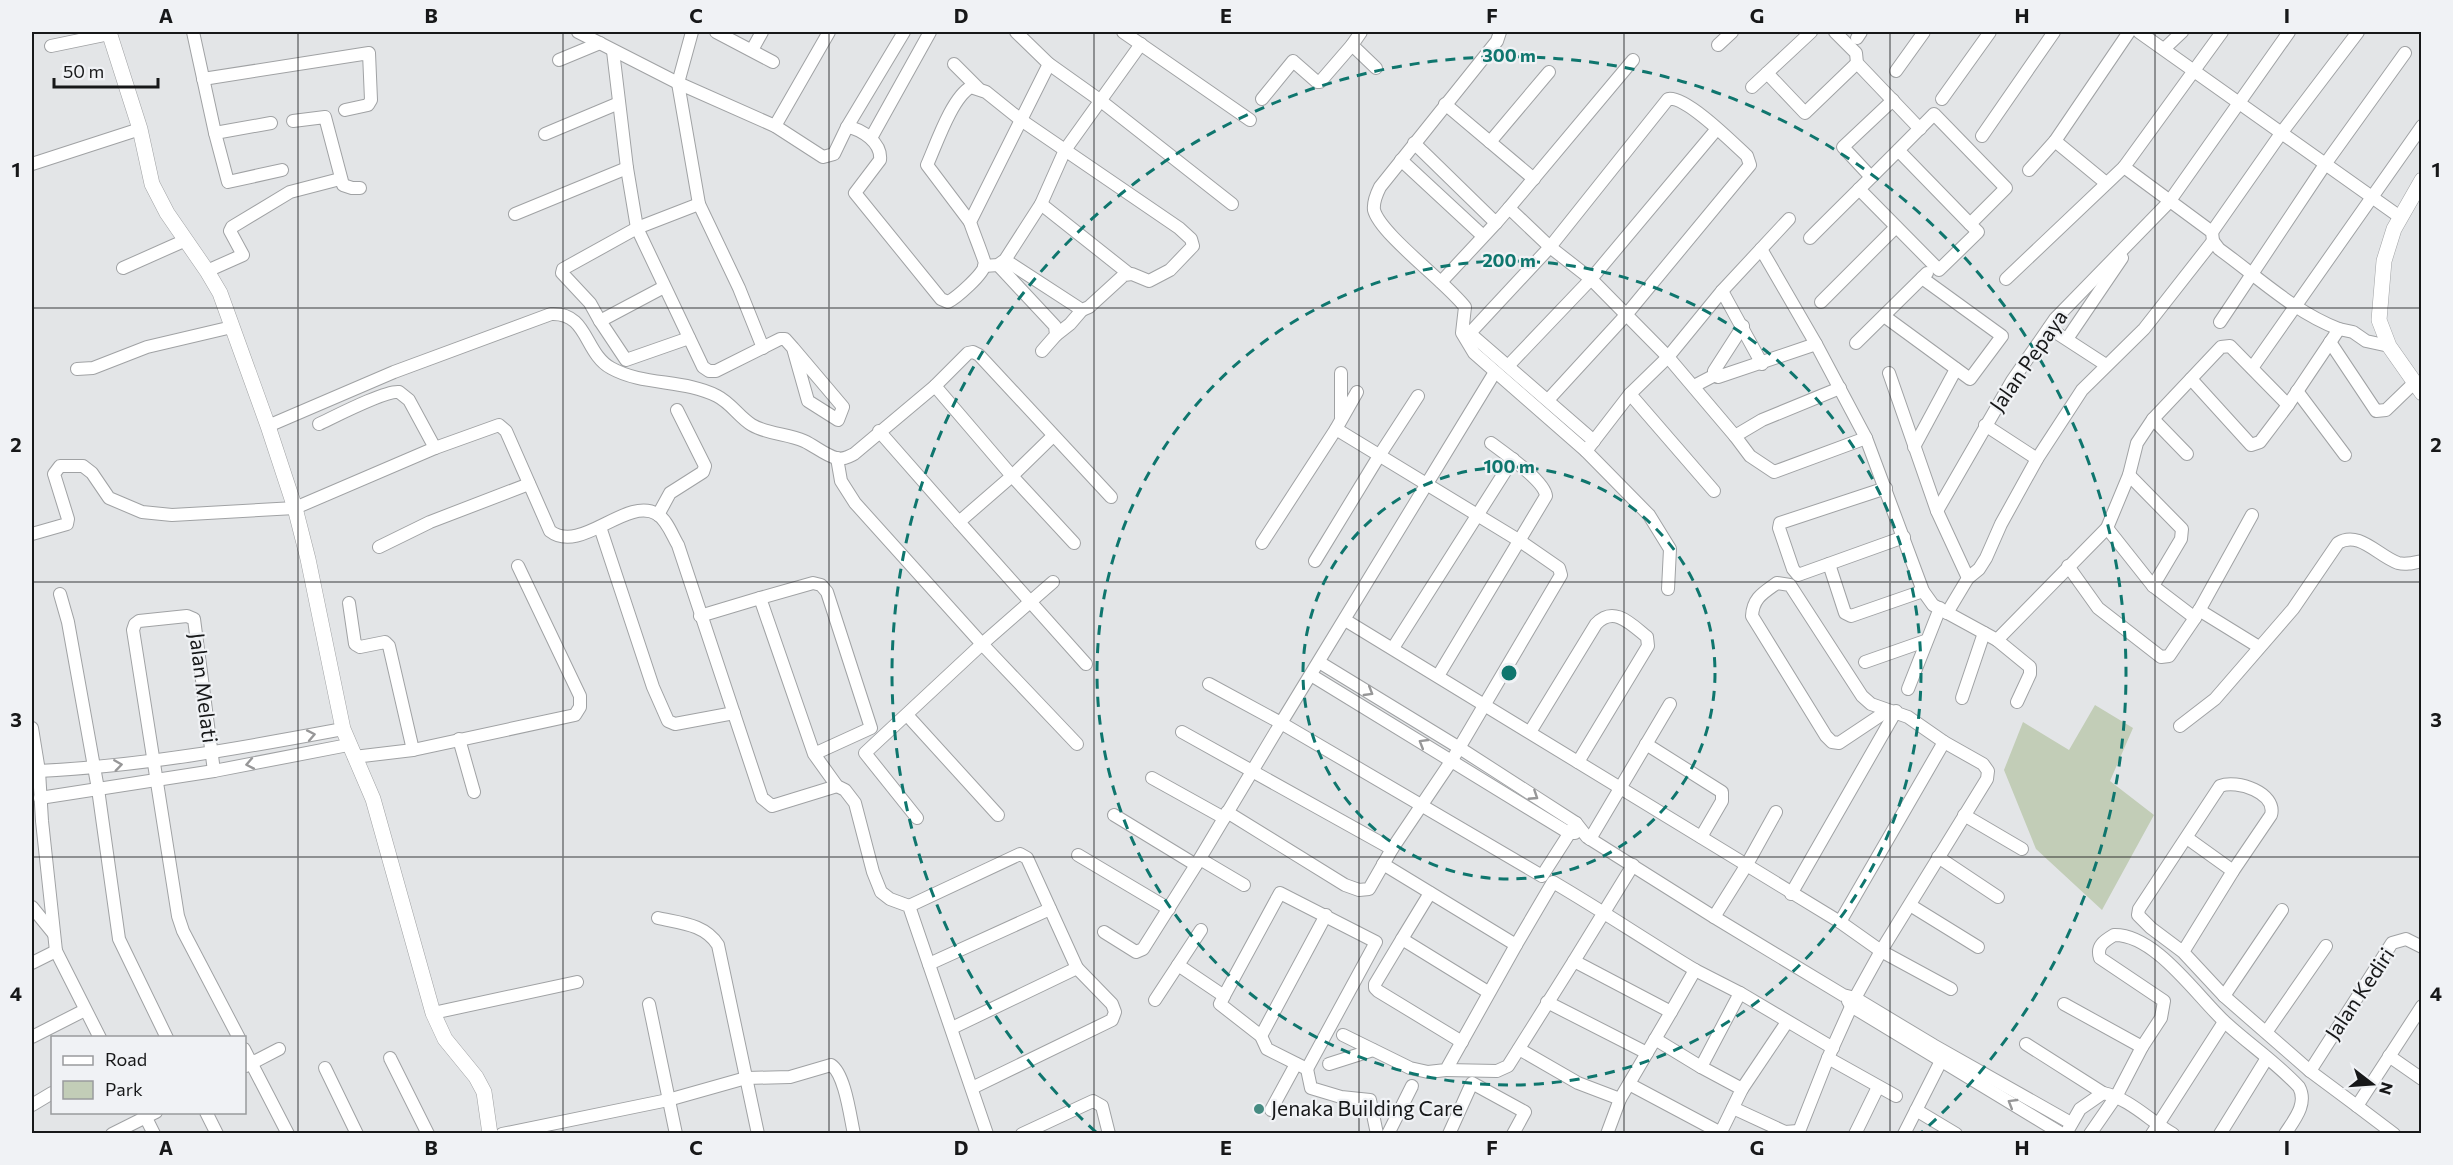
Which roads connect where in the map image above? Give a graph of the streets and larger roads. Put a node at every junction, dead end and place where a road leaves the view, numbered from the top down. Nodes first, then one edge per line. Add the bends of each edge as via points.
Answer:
1 (193, 32) edge
2 (578, 32) edge
3 (692, 32) edge
4 (716, 32) edge
5 (762, 32) edge
6 (830, 32) edge
7 (904, 32) edge
8 (930, 32) edge
9 (1016, 32) edge
10 (1123, 32) edge
11 (1361, 32) edge
12 (1500, 32) edge
13 (1732, 32) edge
14 (1811, 32) edge
15 (1835, 32) edge
16 (1924, 32) edge
17 (1990, 32) edge
18 (2054, 32) edge
19 (2129, 32) edge
20 (2139, 32) edge
21 (2182, 32) edge
22 (2222, 32) edge
23 (2289, 32) edge
24 (2358, 32) edge
25 (109, 33) edge
26 (600, 43) junction
27 (1141, 44) junction
28 (1352, 45) junction
29 (1718, 45) dead end
30 (51, 46) dead end
31 (2163, 49) junction
32 (752, 50) junction
33 (613, 51) junction
34 (2405, 53) dead end
35 (559, 60) dead end
36 (1633, 60) dead end
37 (773, 62) dead end
38 (1857, 63) junction
39 (954, 64) dead end
40 (1049, 64) junction
41 (1377, 68) dead end
42 (2193, 69) junction
43 (1896, 71) dead end
44 (1549, 72) dead end
45 (1767, 74) junction
46 (203, 79) junction
47 (678, 83) junction
48 (1752, 87) dead end
49 (978, 88) junction
50 (1262, 99) dead end
51 (1942, 99) dead end
52 (1893, 100) junction
53 (1101, 101) junction
54 (2237, 102) junction
55 (619, 103) junction
56 (1445, 104) junction
57 (345, 110) dead end
58 (1020, 120) junction
59 (1250, 120) dead end
60 (293, 122) dead end
61 (271, 123) dead end
62 (776, 126) junction
63 (2421, 126) edge
64 (847, 127) junction
65 (140, 129) junction
66 (1920, 129) junction
67 (1716, 130) junction
68 (2282, 132) junction
69 (215, 133) junction
70 (545, 134) dead end
71 (1982, 136) dead end
72 (870, 138) junction
73 (2055, 141) junction
74 (1490, 142) junction
75 (1414, 143) junction
76 (1065, 150) junction
77 (1898, 150) junction
78 (1401, 160) junction
79 (2326, 163) junction
80 (32, 164) edge
81 (2124, 167) junction
82 (627, 168) junction
83 (282, 170) dead end
84 (2029, 170) dead end
85 (1871, 177) junction
86 (340, 179) junction
87 (1534, 179) junction
88 (2421, 180) edge
89 (2106, 183) junction
90 (360, 188) dead end
91 (1859, 189) junction
92 (2370, 197) junction
93 (2169, 202) junction
94 (699, 204) junction
95 (1041, 204) junction
96 (1232, 204) dead end
97 (1509, 208) junction
98 (515, 214) dead end
99 (2400, 216) junction
100 (1789, 219) dead end
101 (970, 222) junction
102 (1496, 223) junction
103 (1970, 224) junction
104 (1896, 227) junction
105 (637, 228) junction
106 (2141, 230) junction
107 (1483, 236) junction
108 (2212, 236) junction
109 (1810, 238) dead end
110 (186, 240) junction
111 (1550, 247) junction
112 (1761, 249) junction
113 (1001, 263) junction
114 (1934, 265) junction
115 (984, 266) junction
116 (123, 268) dead end
117 (207, 271) junction
118 (2252, 272) junction
119 (1128, 273) junction
120 (1922, 278) junction
121 (1591, 279) junction
122 (2006, 279) dead end
123 (1441, 282) junction
124 (664, 287) junction
125 (1722, 291) junction
126 (1821, 302) dead end
127 (2295, 306) junction
128 (1082, 310) junction
129 (1626, 315) junction
130 (1884, 316) junction
131 (600, 321) junction
132 (2220, 322) dead end
133 (1743, 326) junction
134 (232, 327) junction
135 (2049, 328) junction
136 (2339, 329) junction
137 (1466, 330) junction
138 (1056, 335) junction
139 (689, 338) junction
140 (2067, 339) junction
141 (2330, 342) junction
142 (1856, 343) dead end
143 (1816, 344) junction
144 (2389, 346) junction
145 (763, 348) junction
146 (793, 348) junction
147 (1042, 351) dead end
148 (1668, 357) junction
149 (1762, 364) junction
150 (2106, 365) junction
151 (1508, 366) junction
152 (2252, 368) junction
153 (77, 369) dead end
154 (1956, 369) junction
155 (1495, 372) junction
156 (1341, 373) dead end
157 (1889, 373) dead end
158 (1714, 375) junction
159 (2191, 379) junction
160 (935, 386) junction
161 (1694, 386) junction
162 (1840, 388) junction
163 (2418, 388) edge
164 (2297, 391) junction
165 (1357, 392) dead end
166 (1630, 394) junction
167 (1418, 396) dead end
168 (1548, 400) junction
169 (2288, 405) junction
170 (677, 410) dead end
171 (2153, 419) junction
172 (319, 424) dead end
173 (1339, 424) junction
174 (1985, 425) junction
175 (268, 426) junction
176 (879, 431) junction
177 (1053, 436) junction
178 (1735, 436) junction
179 (1866, 438) junction
180 (1491, 443) dead end
181 (1590, 446) junction
182 (1914, 447) junction
183 (435, 448) junction
184 (2187, 454) dead end
185 (2345, 455) dead end
186 (1379, 456) junction
187 (837, 458) junction
188 (1513, 459) junction
189 (2037, 459) junction
190 (2129, 475) junction
191 (1012, 476) junction
192 (529, 484) junction
193 (1427, 486) junction
194 (1886, 488) junction
195 (1714, 491) dead end
196 (1111, 497) dead end
197 (295, 508) junction
198 (1937, 511) junction
199 (658, 515) junction
200 (2252, 515) dead end
201 (1477, 517) junction
202 (959, 522) junction
203 (600, 527) junction
204 (2107, 528) junction
205 (32, 534) edge
206 (1904, 537) junction
207 (1520, 541) junction
208 (1074, 543) dead end
209 (1262, 543) dead end
210 (379, 547) dead end
211 (1315, 561) dead end
212 (2421, 561) edge
213 (1829, 564) junction
214 (518, 566) dead end
215 (2068, 566) junction
216 (1968, 578) junction
217 (1053, 582) dead end
218 (2153, 586) junction
219 (1668, 589) dead end
220 (1923, 591) junction
221 (60, 594) dead end
222 (760, 598) junction
223 (1029, 602) junction
224 (349, 603) dead end
225 (1943, 610) junction
226 (2197, 614) junction
227 (700, 616) junction
228 (1345, 620) junction
229 (1984, 633) junction
230 (1996, 640) junction
231 (1925, 641) junction
232 (982, 644) junction
233 (2259, 647) junction
234 (1394, 648) junction
235 (1319, 662) junction
236 (1865, 662) dead end
237 (1086, 664) dead end
238 (1311, 675) junction
239 (1438, 676) junction
240 (1209, 684) dead end
241 (1908, 689) dead end
242 (1962, 698) dead end
243 (2017, 702) dead end
244 (1484, 704) junction
245 (1670, 704) dead end
246 (1892, 711) junction
247 (734, 713) junction
248 (907, 715) junction
249 (1281, 723) junction
250 (2180, 726) dead end
251 (32, 728) edge
252 (343, 729) junction
253 (1182, 732) dead end
254 (1530, 732) junction
255 (459, 739) junction
256 (1944, 742) junction
257 (33, 743) edge
258 (1077, 744) dead end
259 (1646, 744) junction
260 (1458, 747) junction
261 (413, 750) junction
262 (351, 751) junction
263 (212, 754) junction
264 (814, 754) junction
265 (154, 760) junction
266 (1452, 760) junction
267 (1578, 762) junction
268 (94, 768) junction
269 (39, 771) junction
270 (214, 771) junction
271 (1250, 772) junction
272 (1152, 778) dead end
273 (157, 779) junction
274 (837, 786) junction
275 (1620, 788) junction
276 (98, 789) junction
277 (474, 792) dead end
278 (40, 798) junction
279 (1422, 806) junction
280 (1776, 813) dead end
281 (998, 815) dead end
282 (1114, 815) dead end
283 (1225, 815) junction
284 (1964, 815) junction
285 (917, 818) dead end
286 (1579, 832) junction
287 (1701, 837) junction
288 (2187, 838) junction
289 (1392, 849) junction
290 (2022, 849) dead end
291 (1078, 855) dead end
292 (1938, 857) junction
293 (1198, 862) junction
294 (1383, 864) junction
295 (1632, 865) junction
296 (1746, 867) junction
297 (2233, 871) junction
298 (1548, 879) junction
299 (1244, 885) dead end
300 (1430, 892) junction
301 (1791, 894) junction
302 (1998, 897) dead end
303 (1910, 905) junction
304 (909, 906) junction
305 (32, 907) edge
306 (1050, 909) junction
307 (1169, 909) junction
308 (2282, 910) dead end
309 (1602, 914) junction
310 (1326, 915) junction
311 (1714, 917) junction
312 (658, 918) dead end
313 (1840, 922) junction
314 (1201, 930) dead end
315 (1104, 932) dead end
316 (54, 934) junction
317 (1402, 939) junction
318 (1516, 945) junction
319 (2326, 946) dead end
320 (1978, 947) dead end
321 (2421, 947) edge
322 (56, 951) junction
323 (1881, 951) junction
324 (2183, 952) junction
325 (1574, 961) junction
326 (32, 963) edge
327 (929, 964) junction
328 (1178, 965) junction
329 (1077, 968) junction
330 (1695, 970) junction
331 (577, 982) dead end
332 (1951, 989) dead end
333 (1488, 992) junction
334 (1740, 993) junction
335 (1224, 996) junction
336 (2224, 996) junction
337 (1155, 1000) dead end
338 (1850, 1000) junction
339 (1547, 1002) junction
340 (649, 1004) dead end
341 (2064, 1004) dead end
342 (2421, 1009) edge
343 (85, 1010) junction
344 (1671, 1012) junction
345 (433, 1013) junction
346 (1787, 1022) junction
347 (2224, 1022) junction
348 (952, 1028) junction
349 (2267, 1031) junction
350 (1343, 1035) dead end
351 (99, 1036) edge
352 (166, 1036) edge
353 (237, 1036) edge
354 (1261, 1036) junction
355 (32, 1037) edge
356 (1655, 1039) junction
357 (1462, 1042) junction
358 (2026, 1044) dead end
359 (2142, 1047) junction
360 (279, 1049) dead end
361 (1519, 1049) junction
362 (1373, 1050) junction
363 (1937, 1052) junction
364 (1647, 1053) junction
365 (1831, 1053) junction
366 (2389, 1056) junction
367 (390, 1058) dead end
368 (2267, 1058) junction
369 (1329, 1064) dead end
370 (248, 1065) edge
371 (1301, 1066) junction
372 (1701, 1067) junction
373 (325, 1068) dead end
374 (1446, 1070) junction
375 (2310, 1071) junction
376 (746, 1078) junction
377 (2421, 1079) edge
378 (1629, 1084) junction
379 (1412, 1086) dead end
380 (1878, 1087) junction
381 (972, 1088) junction
382 (1742, 1089) junction
383 (2103, 1093) junction
384 (51, 1094) edge
385 (2117, 1095) junction
386 (1896, 1096) dead end
387 (668, 1100) junction
388 (1620, 1100) junction
389 (32, 1104) edge
390 (2357, 1106) junction
391 (1733, 1108) junction
392 (1271, 1110) dead end
393 (1916, 1110) junction
394 (148, 1114) edge
395 (207, 1114) edge
396 (1043, 1129) edge
397 (2154, 1129) edge
398 (2066, 1130) edge
399 (1798, 1132) edge
400 (1721, 1133) edge
401 (2286, 1133) edge
402 (112, 1134) edge
403 (154, 1134) edge
404 (217, 1134) edge
405 (288, 1134) edge
406 (357, 1134) edge
407 (428, 1134) edge
408 (490, 1134) edge
409 (502, 1134) edge
410 (676, 1134) edge
411 (758, 1134) edge
412 (854, 1134) edge
413 (987, 1134) edge
414 (1022, 1134) edge
415 (1109, 1134) edge
416 (1377, 1134) edge
417 (1388, 1134) edge
418 (1449, 1134) edge
419 (1513, 1134) edge
420 (1607, 1134) edge
421 (1855, 1134) edge
422 (1904, 1134) edge
423 (1956, 1134) edge
424 (2090, 1134) edge
425 (2173, 1134) edge
426 (2220, 1134) edge
427 (2394, 1134) edge

1 - 46 street
2 - 26 street
3 - 47 street
4 - 32 street
5 - 32 street
6 - 62 street
7 - 64 street
8 - 72 street
9 - 40 street
10 - 27 street
11 - 28 street
12 - 56 street via 1497,41
13 - 29 street
14 - 45 street
15 - 38 street via 1856,53
16 - 43 street
17 - 51 street
18 - 71 street
19 - 73 street
20 - 31 street
21 - 31 street
22 - 42 street
23 - 54 street, Jalan Pepaya
24 - 68 street
25 - 30 street
25 - 65 street
26 - 33 street
26 - 35 street
27 - 53 street
27 - 59 street
28 - 41 street
28 - 50 street via 1320,82 1293,61
31 - 42 street
32 - 37 street
33 - 47 street
33 - 55 street
34 - 79 street
36 - 87 street
38 - 45 street via 1804,113
38 - 52 street
39 - 49 street
40 - 53 street
40 - 58 street
42 - 54 street
42 - 81 street
44 - 74 street
45 - 48 street
46 - 57 street via 369,53 371,100 368,105
46 - 69 street
47 - 62 street
47 - 94 street
49 - 58 street
49 - 101 street via 966,89 959,99 927,165
52 - 66 street
52 - 85 street via 1843,147
53 - 76 street
53 - 96 street
54 - 68 street
54 - 93 street, Jalan Pepaya
55 - 70 street
55 - 82 street
56 - 74 street
56 - 75 street
58 - 76 street
58 - 101 street
60 - 86 street via 325,117
61 - 69 street
62 - 64 street via 823,157 834,154
63 - 92 street
64 - 72 street via 861,130
65 - 80 street
65 - 110 street via 152,184
66 - 77 street
66 - 103 street via 1934,114 2006,188
67 - 111 street via 1679,99 1668,99
67 - 121 street
67 - 129 street via 1747,156 1750,165
68 - 79 street
68 - 108 street
69 - 83 street via 228,182
72 - 115 street via 880,160 855,193 940,299 951,300
73 - 84 street
73 - 89 street
74 - 87 street
75 - 78 street
75 - 102 street
76 - 95 street
76 - 119 street via 1179,228 1192,242 1191,249 1170,270 1154,280
77 - 85 street
77 - 103 street
78 - 107 street
78 - 123 street via 1380,187 1374,210 1388,231
79 - 92 street
79 - 118 street
81 - 89 street
81 - 93 street
82 - 98 street
82 - 105 street
85 - 91 street
86 - 90 street via 346,187
86 - 117 street via 290,192 232,227 243,255
87 - 97 street
88 - 99 street
89 - 122 street
91 - 104 street
91 - 109 street
92 - 99 street
92 - 127 street
93 - 106 street, Jalan Pepaya
93 - 108 street
94 - 105 street
94 - 145 street
95 - 113 street
95 - 119 street
97 - 102 street
97 - 111 street
99 - 144 street via 2381,280 2379,320
100 - 112 street
101 - 115 street
102 - 107 street
103 - 114 street via 1978,232 1939,270
104 - 114 street
104 - 126 street
105 - 124 street
105 - 131 street via 563,269 562,273 590,303
106 - 135 street, Jalan Pepaya
106 - 140 street
107 - 123 street
108 - 118 street via 2219,249
108 - 150 street via 2144,329
110 - 116 street
110 - 117 street
111 - 121 street
111 - 137 street
112 - 125 street
112 - 143 street
113 - 115 street
113 - 128 street
113 - 138 street via 1057,328
114 - 120 street
117 - 134 street
118 - 127 street
118 - 132 street
119 - 128 street
120 - 130 street
120 - 154 street via 2002,336 1970,379
121 - 129 street
121 - 151 street
123 - 137 street via 1465,307
124 - 131 street
124 - 139 street
125 - 133 street
125 - 148 street
127 - 136 street
127 - 152 street
128 - 138 street
129 - 148 street
129 - 168 street
130 - 142 street
130 - 154 street
131 - 139 street via 626,360
133 - 149 street
133 - 158 street
134 - 153 street via 147,347 93,368
134 - 175 street
135 - 140 street
135 - 174 street, Jalan Pepaya
136 - 141 street
136 - 144 street
137 - 151 street
137 - 155 street via 1465,341
138 - 147 street
139 - 145 street via 703,367 709,371
140 - 150 street
141 - 163 street via 2376,411 2386,410
141 - 164 street
143 - 149 street
143 - 162 street
144 - 163 street
145 - 146 street via 780,339
146 - 146 street via 843,407 838,420 808,401
148 - 161 street
148 - 166 street
149 - 158 street via 1722,377
150 - 189 street via 2082,390
151 - 168 street
152 - 159 street via 2230,346 2221,346
152 - 169 street
154 - 182 street
155 - 181 street
155 - 193 street
156 - 173 street
157 - 182 street
158 - 161 street
159 - 169 street via 2251,445 2260,442
159 - 171 street
160 - 176 street
160 - 177 street via 973,352
160 - 191 street
161 - 178 street
162 - 178 street via 1762,420
162 - 179 street
164 - 169 street
164 - 185 street
165 - 173 street
166 - 181 street
166 - 195 street
167 - 186 street
168 - 181 street
170 - 199 street via 705,466 703,472 670,493
171 - 184 street
171 - 190 street via 2137,443
172 - 183 street via 385,393 399,392 409,400
173 - 186 street
173 - 209 street
174 - 189 street
174 - 198 street, Jalan Pepaya
175 - 187 street via 394,372 560,313 572,318 597,356 611,368 656,382 702,390 731,405 751,424 790,435
175 - 197 street
176 - 187 street via 854,454
176 - 202 street
177 - 191 street
177 - 196 street
178 - 179 street via 1750,456 1774,472
179 - 194 street
180 - 188 street
181 - 219 street via 1649,515 1670,549
182 - 198 street
183 - 192 street via 499,425 506,431
183 - 197 street
186 - 193 street
186 - 211 street
187 - 232 street via 841,481 855,503
188 - 201 street
188 - 207 street via 1546,491
189 - 216 street via 1986,558
190 - 204 street
190 - 218 street via 2182,529 2181,539
191 - 202 street
191 - 208 street
192 - 203 street via 550,531 558,537 567,538
192 - 210 street via 430,522
193 - 201 street
193 - 228 street
194 - 206 street
194 - 213 street via 1780,523 1792,570 1798,574
197 - 205 street via 172,515 142,512 109,498 83,466 60,466 54,474 67,524
197 - 252 street
198 - 216 street
199 - 203 street via 633,512
199 - 227 street via 678,545
200 - 226 street
201 - 207 street
201 - 234 street
202 - 223 street
203 - 247 street via 668,721
204 - 215 street
204 - 218 street
206 - 213 street
206 - 220 street
207 - 239 street
207 - 244 street via 1559,568 1561,574
212 - 233 street via 2398,563 2354,538 2345,539
213 - 220 street via 1848,616
214 - 255 street via 580,696 580,707 575,715
215 - 226 street via 2098,608 2161,657 2169,656
215 - 230 street
216 - 225 street
217 - 223 street
218 - 226 street
220 - 225 street via 1933,605
221 - 268 street
222 - 227 street
222 - 264 street
222 - 264 street via 813,583 827,592 871,728
223 - 232 street
223 - 237 street
224 - 261 street via 355,644 360,647 385,642 389,646
225 - 229 street
225 - 231 street
226 - 233 street
227 - 247 street
228 - 234 street
228 - 235 street
229 - 230 street
229 - 242 street
230 - 243 street via 2030,667
231 - 236 street
231 - 241 street
232 - 248 street
232 - 258 street
233 - 250 street via 2215,699
234 - 239 street
235 - 238 street
235 -> 260 street
238 - 249 street
266 -> 238 street
239 - 244 street
240 - 249 street
244 - 254 street
244 - 260 street
245 - 259 street
246 - 246 street via 1839,743 1832,742 1752,616 1758,597 1777,583 1790,585 1862,696 1871,704
246 - 256 street via 1908,717
246 - 301 street
247 - 274 street via 766,803 772,806
248 - 281 street
248 - 285 street via 865,753
249 - 271 street
249 - 279 street
251 - 257 street
252 - 262 street
263 -> 252 street
253 - 271 street
254 - 267 street
254 - 267 street via 1596,624 1608,614 1616,615 1647,637 1648,646
255 - 261 street
255 - 277 street
256 - 284 street via 1983,764 1988,771
256 - 313 street
257 - 269 street
259 - 275 street
259 - 287 street via 1722,792 1722,801
260 - 266 street
260 -> 286 street
261 - 262 street
262 -> 270 street
262 - 345 street via 373,799
263 - 265 street
263 - 265 street, Jalan Melati via 194,620 187,616 162,618 139,621 134,630
263 - 270 street
264 - 274 street
268 -> 265 street
265 - 273 street
266 - 279 street
266 - 286 street
267 - 275 street
268 - 269 street
268 - 276 street
269 - 278 street
270 - 273 street
271 - 283 street
271 - 289 street
272 - 283 street
273 - 276 street
273 - 353 street via 180,922
274 - 304 street via 855,804 881,892
275 - 286 street
275 - 287 street
276 - 278 street
276 - 352 street via 120,944
278 - 316 street
279 - 289 street
279 - 298 street
280 - 296 street
282 - 293 street
283 - 293 street
283 - 294 street via 1359,890 1369,889
284 - 290 street
284 - 292 street
286 - 295 street
286 - 298 street
287 - 296 street
288 - 297 street
288 - 297 street via 2220,786 2234,784 2264,797 2273,809 2271,815
288 - 324 street via 2138,912 2142,921
289 - 294 street
291 - 307 street
292 - 302 street
292 - 303 street
293 - 299 street
293 - 307 street
294 - 300 street
295 - 309 street
295 - 311 street
296 - 301 street
296 - 311 street
297 - 324 street
298 - 309 street
298 - 318 street
300 - 317 street
300 - 318 street
301 - 313 street
303 - 320 street
303 - 323 street
304 - 306 street via 1020,854 1027,858
304 - 327 street
305 - 316 street
306 - 327 street
306 - 329 street
307 - 315 street via 1139,952
308 - 336 street
309 - 325 street
309 - 330 street
310 - 335 street via 1280,893
310 - 354 street
310 - 371 street via 1376,942
311 - 338 street
312 - 376 street via 703,929 718,945
313 - 323 street
314 - 328 street
316 - 322 street
317 - 333 street
317 - 357 street via 1375,988
318 - 333 street
319 - 349 street
321 - 375 street, Jalan Kediri via 2406,939 2392,944
322 - 326 street
322 - 343 street
323 - 332 street
323 - 338 street
324 - 336 street
325 - 339 street
325 - 344 street
327 - 348 street
328 - 335 street
328 - 337 street
329 - 348 street
329 - 381 street via 1112,1004 1112,1020
330 - 334 street
330 - 344 street
331 - 345 street
333 - 357 street
334 - 346 street
334 - 372 street
335 - 354 street via 1220,1004
336 - 349 street
338 - 363 street
338 - 365 street
339 - 361 street
339 - 364 street
340 - 387 street
341 - 359 street
342 - 366 street
343 - 351 street
343 - 355 street
344 - 356 street
345 - 408 street via 445,1038 484,1092
346 - 365 street
346 - 382 street
347 - 359 street via 2159,955 2127,936 2114,934 2101,945 2100,958 2164,1001 2161,1018
347 - 368 street
347 - 397 street
348 - 381 street
349 - 375 street
350 - 362 street
354 - 371 street via 1267,1048
356 - 364 street
356 - 372 street
357 - 374 street
358 - 383 street
359 - 385 street
360 - 370 street
361 - 374 street via 1508,1066 1497,1071
361 - 388 street via 1578,1083
362 - 369 street
362 - 374 street via 1418,1071
363 - 393 street
363 - 398 street
364 - 378 street
365 - 380 street
365 - 399 street
366 - 377 street
366 - 390 street
367 - 407 street
368 - 401 street via 2302,1092 2298,1112
368 - 426 street
370 - 405 street
371 - 392 street
371 - 416 street via 1311,1088 1370,1100
372 - 382 street
373 - 406 street
375 - 390 street
376 - 387 street
376 - 411 street
376 - 412 street via 790,1077 831,1065 842,1082
378 - 388 street
378 - 400 street
379 - 417 street
380 - 386 street
380 - 421 street
381 - 413 street
382 - 391 street
383 - 385 street
383 - 398 street via 2080,1109
384 - 389 street
385 - 397 street
385 - 424 street
387 - 409 street
387 - 410 street
388 - 420 street
390 - 427 street
391 - 399 street via 1785,1132
391 - 400 street
393 - 422 street
393 - 423 street
394 - 402 street
394 - 403 street
395 - 404 street
396 - 414 street
396 - 415 street via 1096,1101 1102,1106
397 - 425 street
418 - 419 street via 1472,1083 1525,1112

